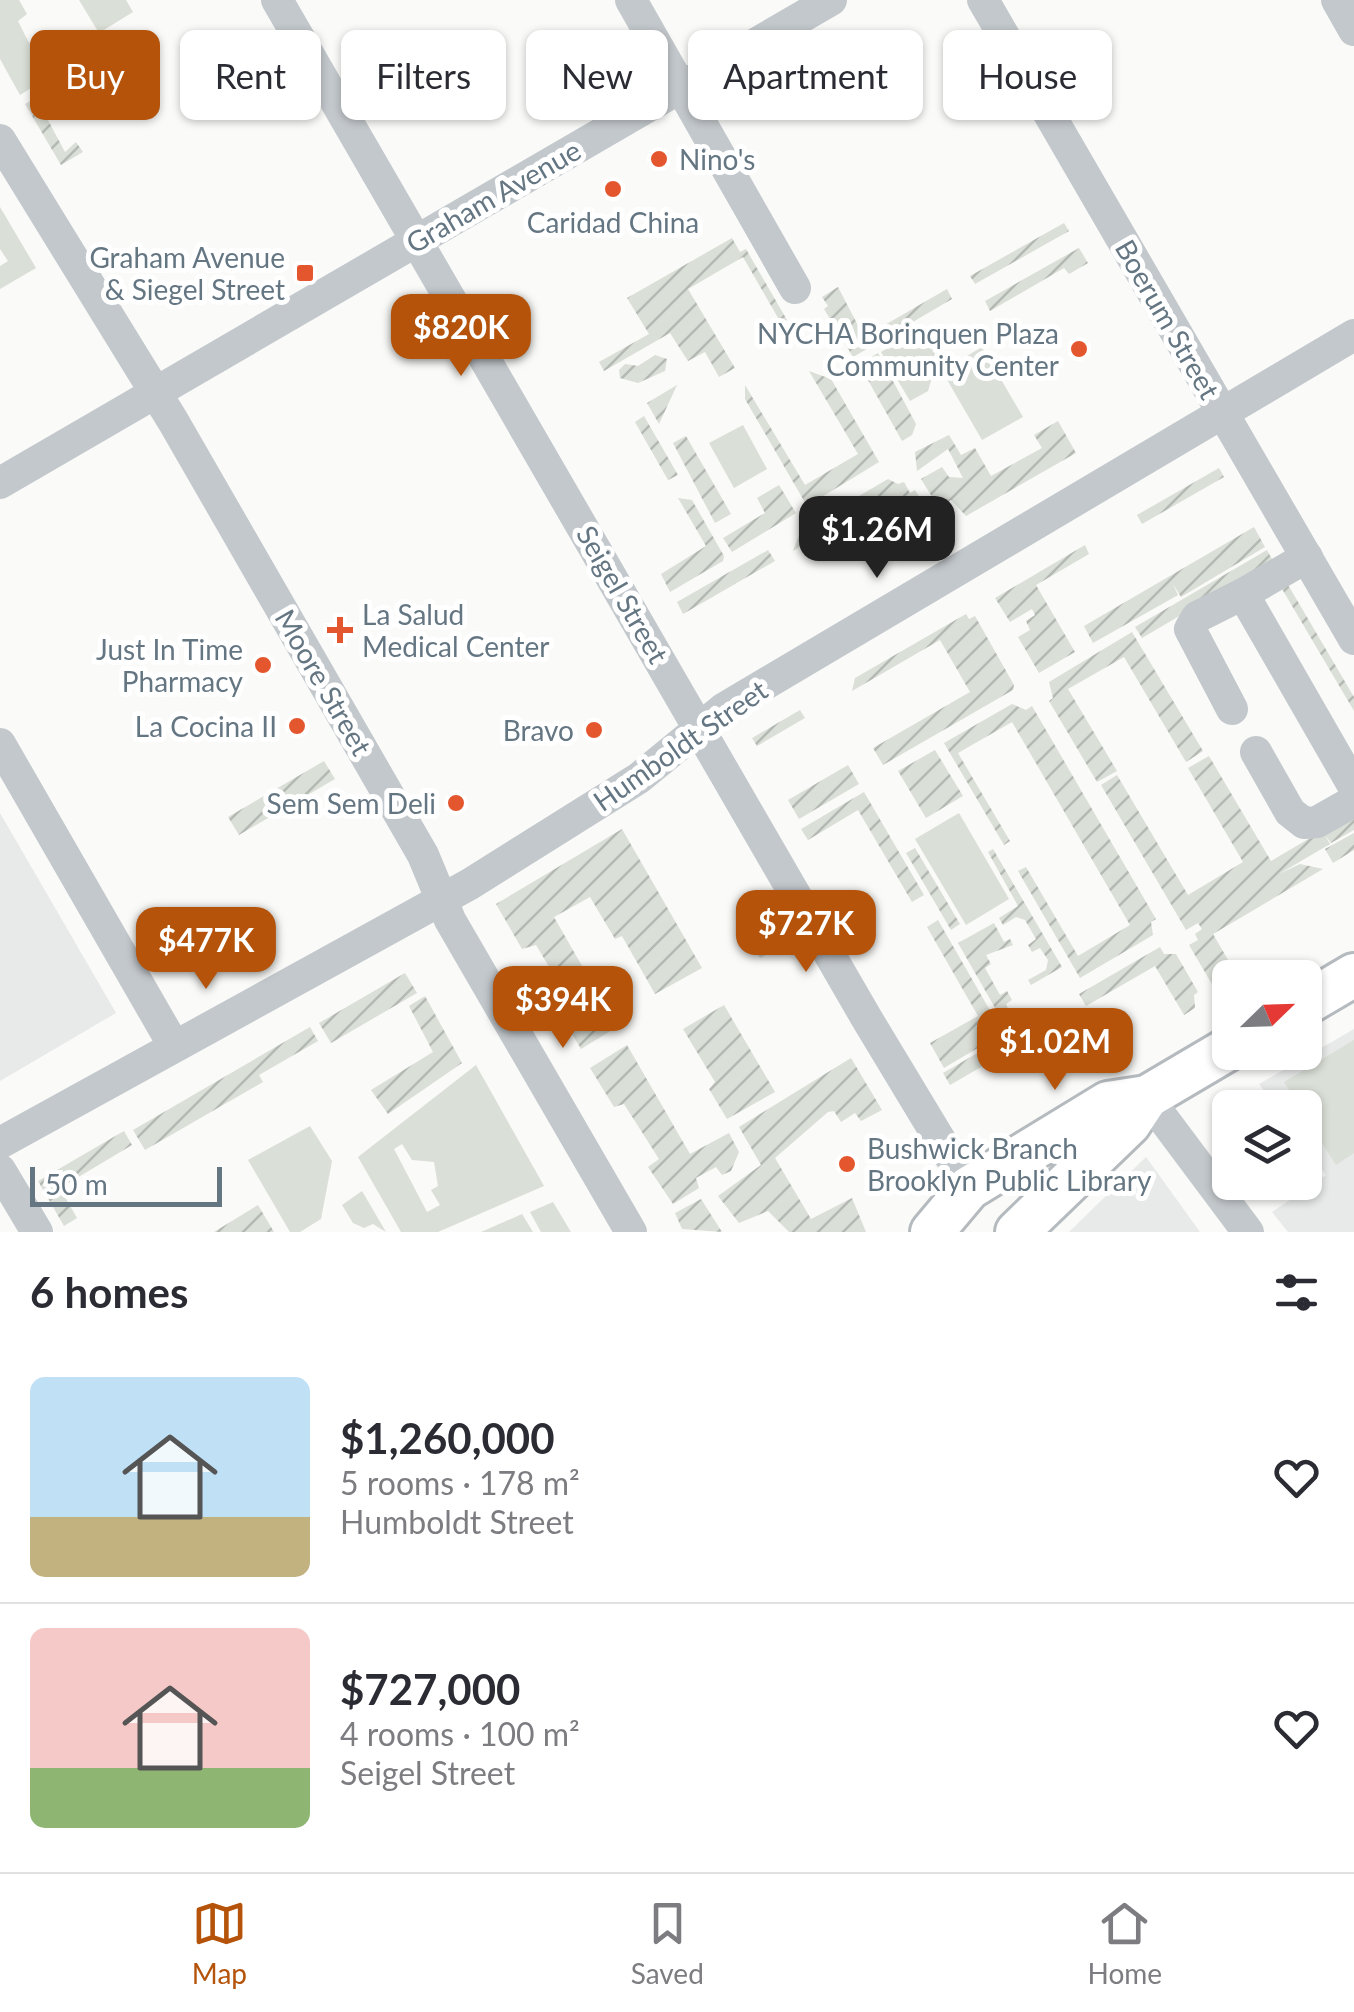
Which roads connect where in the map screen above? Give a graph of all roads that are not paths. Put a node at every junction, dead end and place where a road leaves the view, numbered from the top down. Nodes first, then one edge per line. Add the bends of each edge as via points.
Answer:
1 (277, 0) edge
2 (631, 0) edge
3 (831, 0) edge
4 (983, 0) edge
5 (1336, 0) edge
6 (1354, 30) edge
7 (681, 87) junction
8 (0, 140) edge
9 (417, 240) junction
10 (795, 288) dead end
11 (1354, 336) edge
12 (154, 392) junction
13 (1222, 412) junction
14 (0, 483) edge
15 (1306, 557) junction
16 (1243, 594) junction
17 (1354, 639) edge
18 (1232, 709) dead end
19 (700, 726) junction
20 (0, 744) edge
21 (1256, 752) dead end
22 (1354, 787) edge
23 (1354, 801) edge
24 (440, 898) junction
25 (1354, 976) edge
26 (1322, 994) edge
27 (174, 1046) junction
28 (1212, 1058) edge
29 (1146, 1096) junction
30 (0, 1143) edge
31 (0, 1170) edge
32 (970, 1188) junction
33 (37, 1232) edge
34 (632, 1232) edge
35 (932, 1232) edge
36 (954, 1232) edge
37 (996, 1232) edge
38 (1017, 1232) edge
39 (1248, 1232) edge

1 - 9 street, Seigel Street
2 - 7 street
3 - 7 street, Graham Avenue
4 - 13 street, Boerum Street
5 - 6 street
7 - 9 street, Graham Avenue
7 - 10 street
8 - 12 street, Moore Street
9 - 12 street, Graham Avenue
9 - 19 street, Seigel Street
11 - 13 street, Humboldt Street
12 - 14 street, Graham Avenue
12 - 24 street, Moore Street via 423,855
13 - 15 street, Boerum Street
13 - 19 street, Humboldt Street
15 - 16 street
15 - 17 street, Boerum Street
16 - 18 street via 1197,617 1190,629
16 - 22 street
19 - 24 street, Humboldt Street via 639,778
19 - 32 street, Seigel Street
20 - 27 street
21 - 23 street via 1297,819 1317,822
24 - 27 street, Humboldt Street
24 - 34 street, Moore Street
25 - 26 main road
27 - 30 street, Humboldt Street
28 - 29 main road
29 - 32 main road via 1108,1103
29 - 38 main road via 1130,1124
29 - 39 street
31 - 33 street
32 - 35 main road
36 - 37 street via 1004,1185 1088,1141

